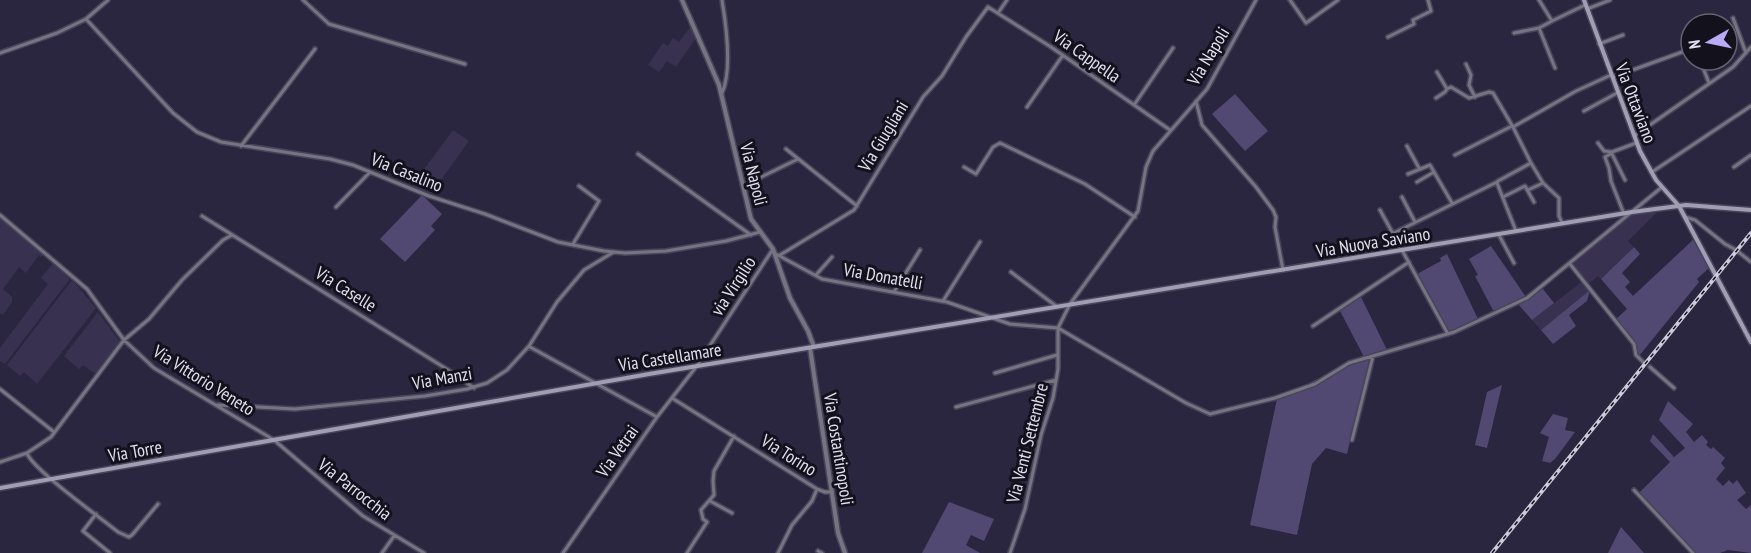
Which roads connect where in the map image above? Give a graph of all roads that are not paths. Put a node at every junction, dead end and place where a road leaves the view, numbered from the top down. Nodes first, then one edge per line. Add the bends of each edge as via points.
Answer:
1 (108, 0) edge
2 (303, 0) edge
3 (682, 0) edge
4 (722, 0) edge
5 (1007, 0) edge
6 (1256, 0) edge
7 (1290, 0) edge
8 (1338, 0) edge
9 (1428, 0) edge
10 (1539, 0) edge
11 (1610, 0) edge
12 (1585, 5) edge
13 (988, 7) joint
14 (998, 13) junction
15 (86, 19) junction
16 (1552, 21) junction
17 (1539, 28) junction
18 (1514, 33) dead end
19 (1739, 34) edge
20 (1623, 35) dead end
21 (1388, 38) dead end
22 (1599, 44) junction
23 (1751, 46) edge
24 (1173, 48) dead end
25 (315, 49) dead end
26 (0, 53) edge
27 (1679, 53) edge
28 (1746, 53) junction
29 (1063, 55) junction
30 (465, 64) dead end
31 (1466, 64) dead end
32 (1555, 68) dead end
33 (1437, 72) dead end
34 (1705, 72) edge
35 (1611, 76) junction
36 (1709, 83) junction
37 (1447, 89) junction
38 (1617, 93) junction
39 (721, 94) junction
40 (1475, 97) junction
41 (1436, 98) dead end
42 (1196, 101) junction
43 (1134, 105) junction
44 (1751, 106) edge
45 (1027, 107) dead end
46 (1584, 111) dead end
47 (1512, 126) junction
48 (1170, 130) junction
49 (1633, 136) junction
50 (1598, 143) dead end
51 (1636, 143) junction
52 (241, 146) junction
53 (1407, 146) dead end
54 (786, 149) dead end
55 (1612, 153) junction
56 (638, 154) dead end
57 (1455, 155) dead end
58 (1751, 155) edge
59 (798, 159) junction
60 (1531, 163) junction
61 (964, 167) dead end
62 (1734, 167) dead end
63 (1420, 169) junction
64 (370, 171) junction
65 (1434, 172) junction
66 (1652, 172) junction
67 (1408, 174) dead end
68 (1625, 180) dead end
69 (1417, 182) dead end
70 (1497, 182) junction
71 (1543, 183) junction
72 (579, 186) dead end
73 (743, 186) junction
74 (1662, 188) junction
75 (1528, 190) junction
76 (1402, 197) dead end
77 (1503, 197) junction
78 (1534, 202) dead end
79 (1452, 203) junction
80 (857, 206) junction
81 (1679, 206) junction
82 (336, 207) dead end
83 (1380, 210) dead end
84 (1751, 210) edge
85 (1632, 212) junction
86 (1624, 213) junction
87 (0, 215) edge
88 (202, 216) dead end
89 (1135, 217) junction
90 (1685, 217) junction
91 (1414, 222) junction
92 (1563, 225) junction
93 (760, 232) junction
94 (1517, 232) junction
95 (1394, 233) junction
96 (232, 235) junction
97 (751, 235) junction
98 (1499, 235) junction
99 (980, 243) dead end
100 (573, 245) junction
101 (920, 250) dead end
102 (1404, 251) junction
103 (614, 252) junction
104 (775, 253) junction
105 (832, 257) dead end
106 (1409, 262) junction
107 (1751, 262) edge
108 (1514, 263) dead end
109 (1570, 264) junction
110 (1283, 270) junction
111 (1011, 272) dead end
112 (816, 275) junction
113 (894, 292) junction
114 (943, 301) junction
115 (1070, 304) junction
116 (1056, 306) junction
117 (989, 317) junction
118 (1314, 326) dead end
119 (1058, 328) junction
120 (1448, 334) junction
121 (124, 340) junction
122 (1751, 342) edge
123 (529, 346) junction
124 (812, 347) junction
125 (1057, 355) junction
126 (1373, 356) junction
127 (1643, 362) dead end
128 (696, 367) junction
129 (1650, 367) dead end
130 (995, 373) dead end
131 (1056, 380) junction
132 (596, 383) junction
133 (474, 388) junction
134 (1674, 388) dead end
135 (0, 389) edge
136 (672, 398) junction
137 (217, 405) junction
138 (956, 407) dead end
139 (657, 417) junction
140 (54, 432) junction
141 (734, 436) junction
142 (274, 440) junction
143 (1352, 440) dead end
144 (27, 453) junction
145 (0, 462) edge
146 (52, 479) junction
147 (0, 488) edge
148 (817, 489) junction
149 (1634, 490) dead end
150 (832, 492) junction
151 (710, 501) junction
152 (158, 504) dead end
153 (732, 513) dead end
154 (96, 514) junction
155 (394, 536) junction
156 (110, 553) edge
157 (382, 553) edge
158 (424, 553) edge
159 (563, 553) edge
160 (687, 553) edge
161 (778, 553) edge
162 (845, 553) edge
163 (1010, 553) edge
164 (1693, 553) edge

1 - 15 street
2 - 30 street via 329,24
3 - 39 street, Via Napoli
4 - 39 street via 727,36 726,79
5 - 14 street
6 - 42 street, Via Napoli via 1207,89
7 - 8 street via 1305,23
9 - 21 street via 1431,11
10 - 16 street
11 - 12 street
12 - 16 street
12 - 22 main road, Via Ottaviano
13 - 14 street, Via Cappella
13 - 80 street, Via Giugliani via 942,76 923,97
14 - 29 street, Via Cappella
15 - 26 street
15 - 52 street, Via Casalino via 184,123 210,138
16 - 17 street
17 - 18 street
17 - 32 street
19 - 28 street
20 - 22 street
22 - 35 main road, Via Ottaviano
23 - 28 street
24 - 43 street
25 - 52 street
27 - 35 street
28 - 36 street
29 - 43 street, Via Cappella
29 - 45 street
31 - 40 street
33 - 37 street
34 - 36 street
35 - 38 main road, Via Ottaviano
35 - 47 street
36 - 49 street
37 - 40 street via 1451,87 1467,97
37 - 41 street
38 - 46 street
38 - 49 main road, Via Ottaviano
39 - 73 street, Via Napoli
40 - 47 street via 1493,93
42 - 48 street, Via Napoli
42 - 110 street via 1202,125 1273,210
43 - 48 street, Via Cappella
44 - 66 street
47 - 57 street
47 - 60 street
48 - 89 street, Via Napoli via 1149,158
49 - 51 main road, Via Ottaviano
50 - 55 street via 1604,151
51 - 55 street
51 - 66 main road, Via Ottaviano
52 - 64 street, Via Casalino via 330,159
53 - 63 street
54 - 59 street
55 - 68 street
55 - 86 street via 1605,157
56 - 97 street
58 - 62 street
59 - 73 street
59 - 80 street
60 - 70 street
60 - 71 street
61 - 89 street via 976,174 993,147 1000,143 1085,184
63 - 65 street via 1430,165
63 - 67 street
64 - 82 street
64 - 100 street, Via Casalino via 429,196
65 - 69 street
65 - 79 street
66 - 74 main road, Via Ottaviano
70 - 77 street
70 - 79 street
71 - 75 street
71 - 92 street via 1559,198
72 - 100 street via 599,201
73 - 93 street, Via Napoli via 751,219
74 - 81 main road, Via Ottaviano
74 - 85 street
75 - 77 street via 1526,186
75 - 78 street
76 - 91 street
77 - 94 street
79 - 91 street
80 - 104 street, Via Giugliani
81 - 84 main road, Via Nuova Saviano
81 - 85 main road, Via Nuova Saviano
81 - 90 main road, Via Ottaviano
83 - 95 street
85 - 86 main road, Via Nuova Saviano
85 - 109 street
86 - 92 main road, Via Nuova Saviano
87 - 121 street, Via Vittorio Veneto via 87,289
88 - 96 street, Via Caselle
89 - 115 street, Via Napoli
90 - 107 street via 1695,220
90 - 122 main road, Via Ottaviano
91 - 95 street
92 - 94 main road, Via Nuova Saviano
93 - 97 street, Via Casalino
93 - 104 street, Via Napoli
94 - 98 main road, Via Nuova Saviano
95 - 102 street
96 - 121 street
96 - 133 street, Via Caselle
97 - 103 street, Via Casalino via 666,251
98 - 102 main road, Via Nuova Saviano
98 - 108 street
99 - 114 street
100 - 103 street, Via Casalino
101 - 113 street
102 - 106 street
102 - 110 main road, Via Nuova Saviano
103 - 123 street, Via Manzi via 584,270 557,302
104 - 112 street, Via Donatelli
104 - 124 street, Via Napoli
104 - 128 street, via Virgilio
105 - 112 street
106 - 118 street
106 - 120 street
109 - 120 street via 1527,298
109 - 127 street via 1634,344 1636,355
110 - 115 main road, Via Nuova Saviano
111 - 116 street
112 - 113 street, Via Donatelli
113 - 114 street, Via Donatelli
114 - 117 street, Via Donatelli
115 - 116 main road, Via Castellamare
115 - 119 street, Via Venti Settembre
116 - 117 main road, Via Castellamare
117 - 119 street, Via Donatelli via 1010,324
117 - 124 main road, Via Castellamare
119 - 125 street, Via Venti Settembre
119 - 126 street via 1210,414 1315,384 1349,363
120 - 126 street
121 - 137 street, Via Vittorio Veneto via 154,368
121 - 140 street
123 - 132 street
123 - 133 street, Via Manzi via 507,370
124 - 128 main road, Via Castellamare
124 - 150 street, Via Costantinopoli
125 - 130 street
125 - 131 street, Via Venti Settembre
126 - 143 street
128 - 132 main road, Via Castellamare
128 - 136 street, Via Vetrai
129 - 134 street
131 - 138 street
131 - 163 street, Via Venti Settembre via 1025,509
132 - 139 street
132 - 142 main road, Via Castellamare
133 - 137 street, Via Manzi via 295,409
135 - 140 street
136 - 139 street, Via Vetrai
136 - 141 street, Via Torino
137 - 142 street, Via Vittorio Veneto
139 - 159 street, Via Vetrai
140 - 144 street
141 - 148 street, Via Torino
141 - 151 street, Via Torino via 714,471 714,495
142 - 146 main road, Via Torre
142 - 155 street, Via Parrocchia via 345,502
144 - 145 street
144 - 146 street via 32,463
146 - 147 main road, Via Torre
146 - 154 street
148 - 150 street, Via Torino
148 - 161 street
149 - 164 street
150 - 162 street, Via Costantinopoli
151 - 153 street
151 - 160 street, Via Torino via 701,510 707,522
152 - 154 street via 130,537
154 - 156 street via 83,531
155 - 157 street
155 - 158 street, Via Parrocchia

